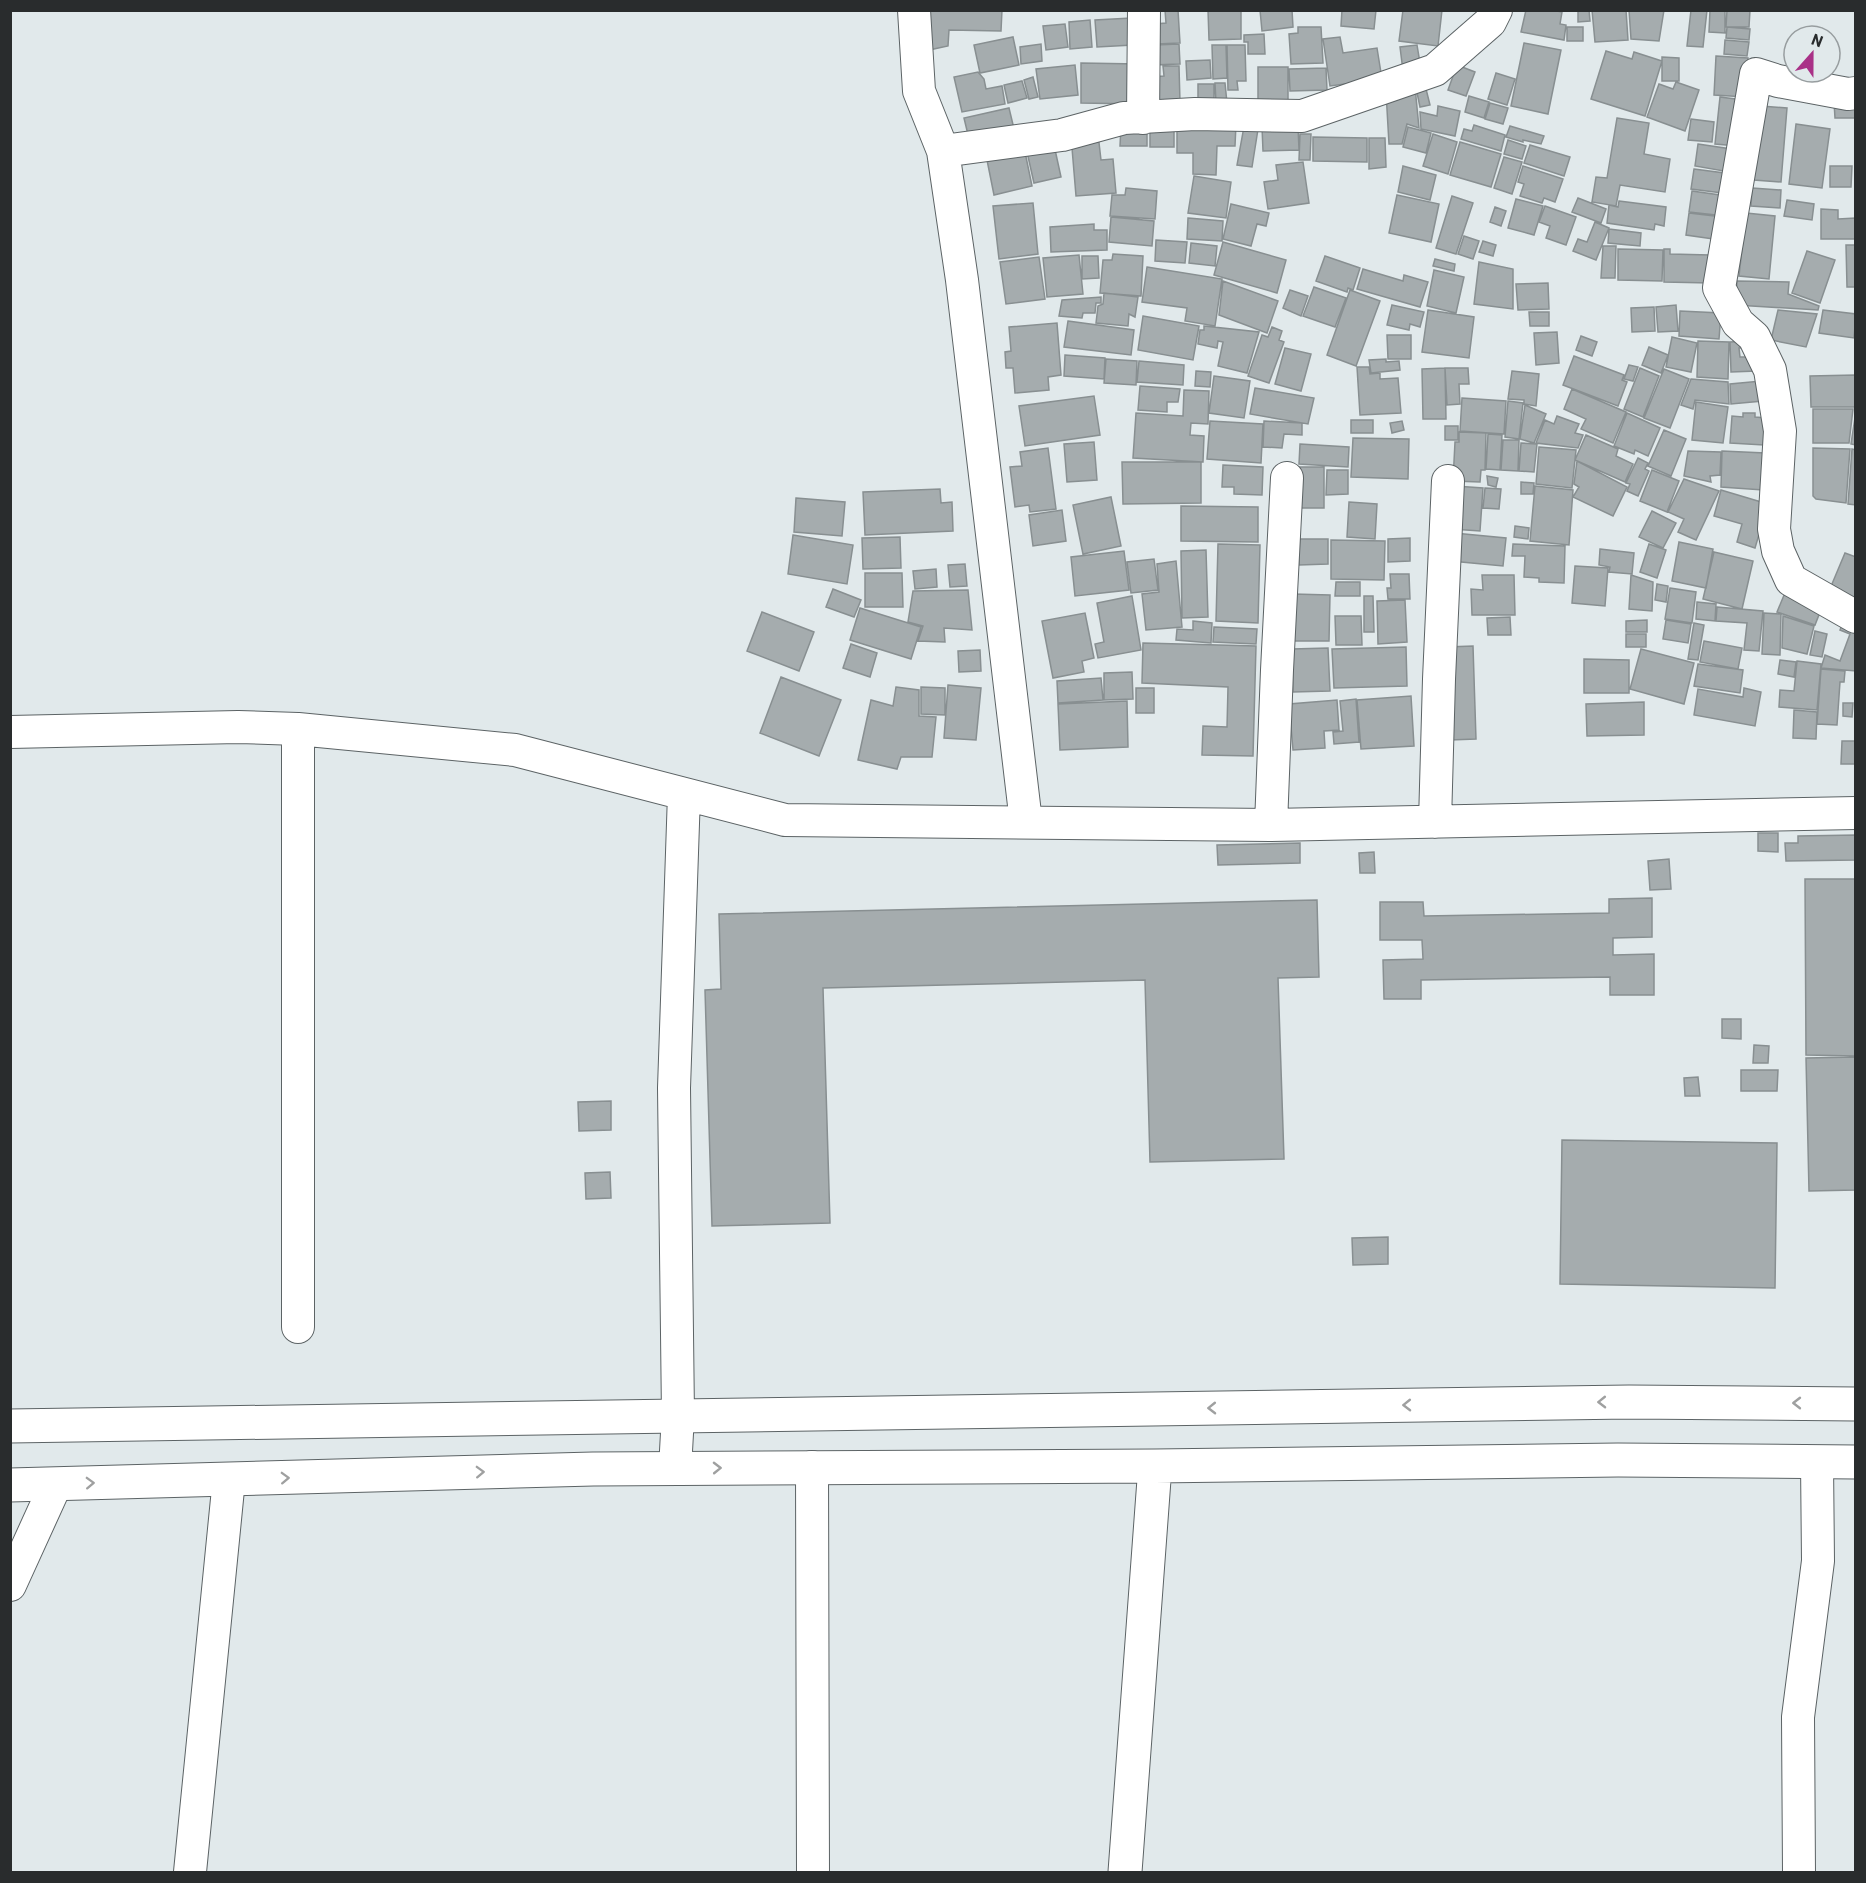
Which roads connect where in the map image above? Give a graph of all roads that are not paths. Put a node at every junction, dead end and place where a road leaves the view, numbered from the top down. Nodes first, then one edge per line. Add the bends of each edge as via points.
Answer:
1 (914, 10) edge
2 (1144, 10) edge
3 (1496, 10) edge
4 (1856, 93) edge
5 (1143, 118) junction
6 (943, 151) junction
7 (1287, 478) dead end
8 (1448, 481) dead end
9 (1856, 617) edge
10 (298, 729) junction
11 (10, 732) edge
12 (684, 794) junction
13 (1856, 813) edge
14 (1026, 822) junction
15 (1435, 822) junction
16 (1271, 825) junction
17 (298, 1327) dead end
18 (1856, 1404) edge
19 (678, 1415) junction
20 (10, 1426) edge
21 (1817, 1462) junction
22 (1856, 1462) edge
23 (1155, 1466) junction
24 (812, 1467) junction
25 (675, 1468) junction
26 (229, 1479) junction
27 (56, 1484) junction
28 (10, 1485) edge
29 (10, 1584) edge
30 (190, 1872) edge
31 (813, 1872) edge
32 (1125, 1872) edge
33 (1799, 1872) edge

1 - 6 street via 919,91
2 - 5 street
3 - 5 street via 1490,22 1435,70 1302,116 1195,114
4 - 9 street via 1756,74 1719,288 1738,323 1754,337 1770,370 1779,431 1774,529 1778,551 1791,580
5 - 6 street via 1124,118 1062,135
6 - 14 street via 962,280
7 - 16 street
8 - 15 street
10 - 11 street
10 - 12 street via 515,750
10 - 17 street
12 - 14 street via 785,820
12 - 19 street via 674,1088
13 - 15 street
14 - 16 street
15 - 16 street
18 -> 19 main road via 1629,1402
19 - 20 main road
19 - 25 street
21 - 22 main road
21 - 23 main road via 1618,1460
21 - 33 street via 1818,1561 1798,1717
23 - 24 main road
23 - 32 main road
25 -> 24 main road
24 - 31 street
26 -> 25 main road
27 -> 26 main road
26 - 30 street
27 - 28 main road
27 - 29 street

